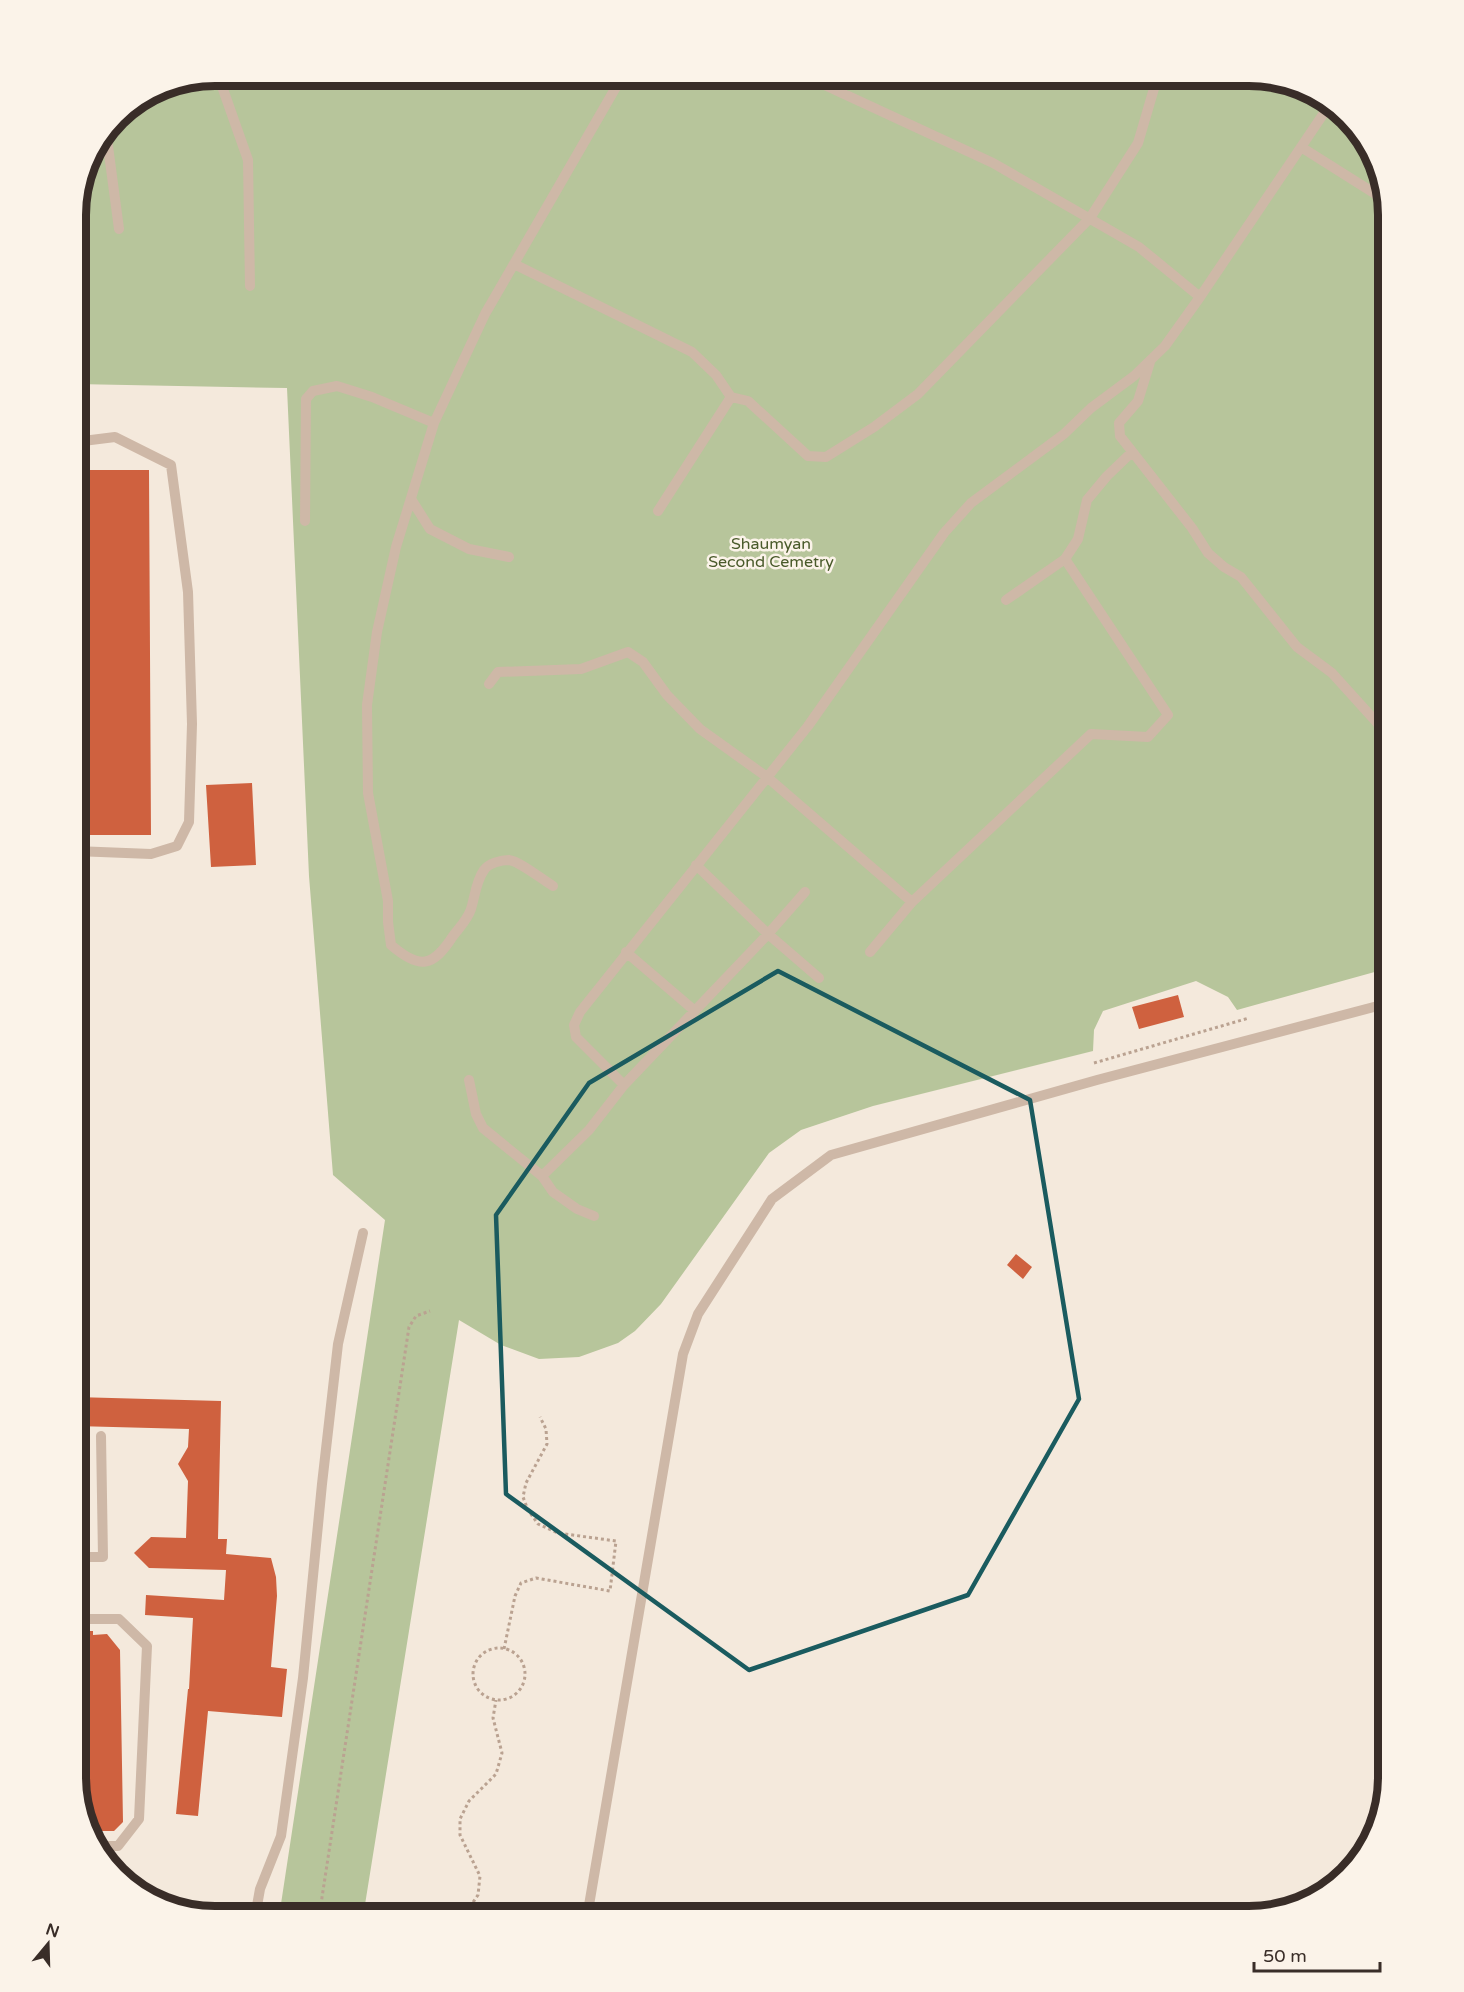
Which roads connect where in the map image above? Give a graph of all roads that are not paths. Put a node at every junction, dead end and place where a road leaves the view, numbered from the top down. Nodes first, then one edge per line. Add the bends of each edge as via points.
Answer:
1 (222, 85) edge
2 (612, 85) edge
3 (827, 86) edge
4 (844, 86) edge
5 (1155, 86) edge
6 (841, 92) junction
7 (1326, 110) edge
8 (107, 142) edge
9 (1301, 147) junction
10 (1376, 195) edge
11 (1090, 218) junction
12 (119, 229) dead end
13 (514, 264) junction
14 (250, 286) dead end
15 (1200, 297) junction
16 (1151, 360) junction
17 (731, 397) junction
18 (434, 423) junction
19 (86, 441) edge
20 (1132, 452) junction
21 (411, 500) junction
22 (658, 511) dead end
23 (305, 521) dead end
24 (509, 557) dead end
25 (1065, 559) junction
26 (1006, 600) dead end
27 (489, 684) dead end
28 (1378, 724) edge
29 (766, 777) junction
30 (86, 851) edge
31 (696, 865) junction
32 (553, 886) dead end
33 (805, 892) dead end
34 (912, 902) junction
35 (768, 934) junction
36 (626, 952) junction
37 (870, 952) dead end
38 (819, 978) dead end
39 (1378, 1006) edge
40 (696, 1011) junction
41 (469, 1080) dead end
42 (624, 1085) junction
43 (542, 1176) junction
44 (594, 1216) dead end
45 (363, 1233) dead end
46 (101, 1436) dead end
47 (85, 1557) edge
48 (85, 1619) edge
49 (106, 1846) edge
50 (257, 1906) edge
51 (589, 1906) edge

1 - 14 lane via 248,160
2 - 13 lane
3 - 6 lane
4 - 6 lane
5 - 11 lane via 1138,143
6 - 11 lane via 993,163
7 - 9 lane
8 - 12 lane
9 - 10 lane
9 - 15 lane
11 - 15 lane via 1139,247
11 - 17 lane via 918,394 826,457 808,456 748,401
13 - 17 lane via 692,352 716,375
13 - 18 lane via 485,314
15 - 16 lane
16 - 20 lane via 1138,401 1119,423 1120,436
16 - 29 lane via 1064,434 971,503 944,533 808,726
17 - 22 lane
18 - 21 lane
18 - 23 lane via 337,386 314,391 306,399
19 - 30 lane via 115,437 171,465 188,592 192,724 189,822 177,846 151,854
20 - 25 lane via 1087,500 1078,539
20 - 28 lane via 1208,553 1241,577 1297,647 1332,673
21 - 24 lane via 430,529 469,549
21 - 32 lane via 377,632 367,705 368,794 388,901 391,945 417,963 441,954 470,912 485,868 499,861 513,860
25 - 26 lane
25 - 34 lane via 1168,715 1148,737 1091,734
27 - 29 lane via 498,672 581,669 628,652 643,662 700,729
29 - 31 lane
29 - 34 lane
31 - 35 lane
31 - 36 lane
33 - 35 lane
34 - 37 lane
35 - 38 lane
35 - 40 lane
36 - 40 lane
36 - 42 lane via 574,1025 576,1037
39 - 51 lane via 831,1155 771,1199 698,1314 683,1354
40 - 42 lane
41 - 43 lane via 483,1128
42 - 43 lane via 589,1130
43 - 44 lane via 553,1192
45 - 50 lane via 338,1344 303,1678 281,1836
46 - 47 lane via 103,1557
48 - 49 lane via 119,1619 147,1646 139,1819 118,1846

